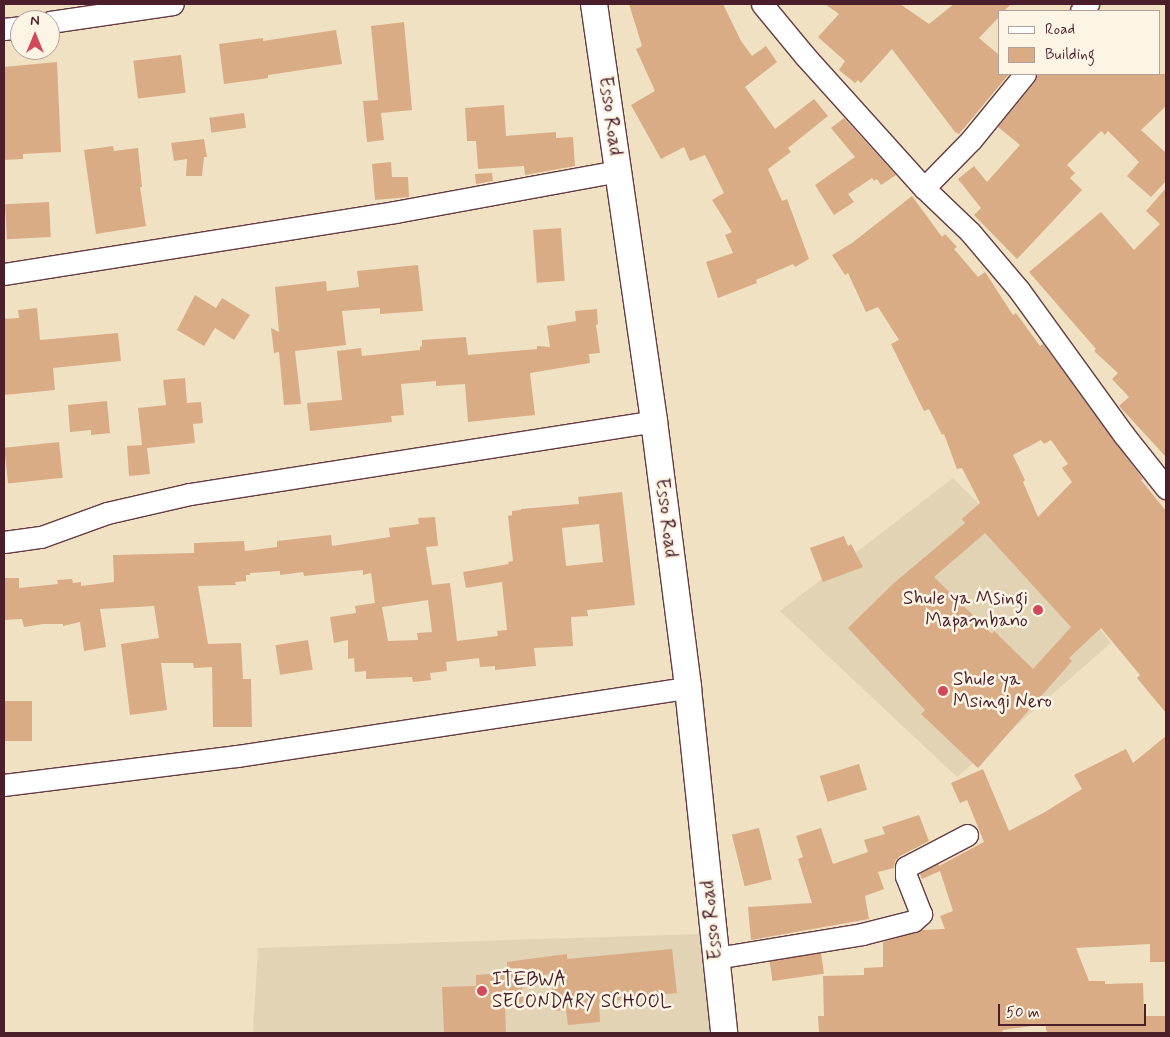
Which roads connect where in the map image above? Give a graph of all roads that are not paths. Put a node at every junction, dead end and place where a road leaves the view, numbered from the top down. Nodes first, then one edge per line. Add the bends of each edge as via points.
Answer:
1 (173, 4) edge
2 (594, 4) edge
3 (762, 4) edge
4 (60, 21) edge
5 (1024, 75) edge
6 (618, 171) junction
7 (924, 188) junction
8 (4, 274) edge
9 (654, 420) junction
10 (1166, 488) edge
11 (4, 542) edge
12 (688, 688) junction
13 (4, 785) edge
14 (967, 835) dead end
15 (716, 958) junction
16 (724, 1033) edge

1 - 4 street
2 - 6 street, Esso Road
3 - 7 street
5 - 7 street via 971,140
6 - 8 street via 385,213
6 - 9 street, Esso Road
7 - 10 street via 970,232 1019,290
9 - 11 street via 190,494 107,513 41,537
9 - 12 street, Esso Road
12 - 13 street via 237,756
12 - 15 street, Esso Road
14 - 15 street via 906,867 906,876 921,914 913,921 862,934
15 - 16 street, Esso Road

